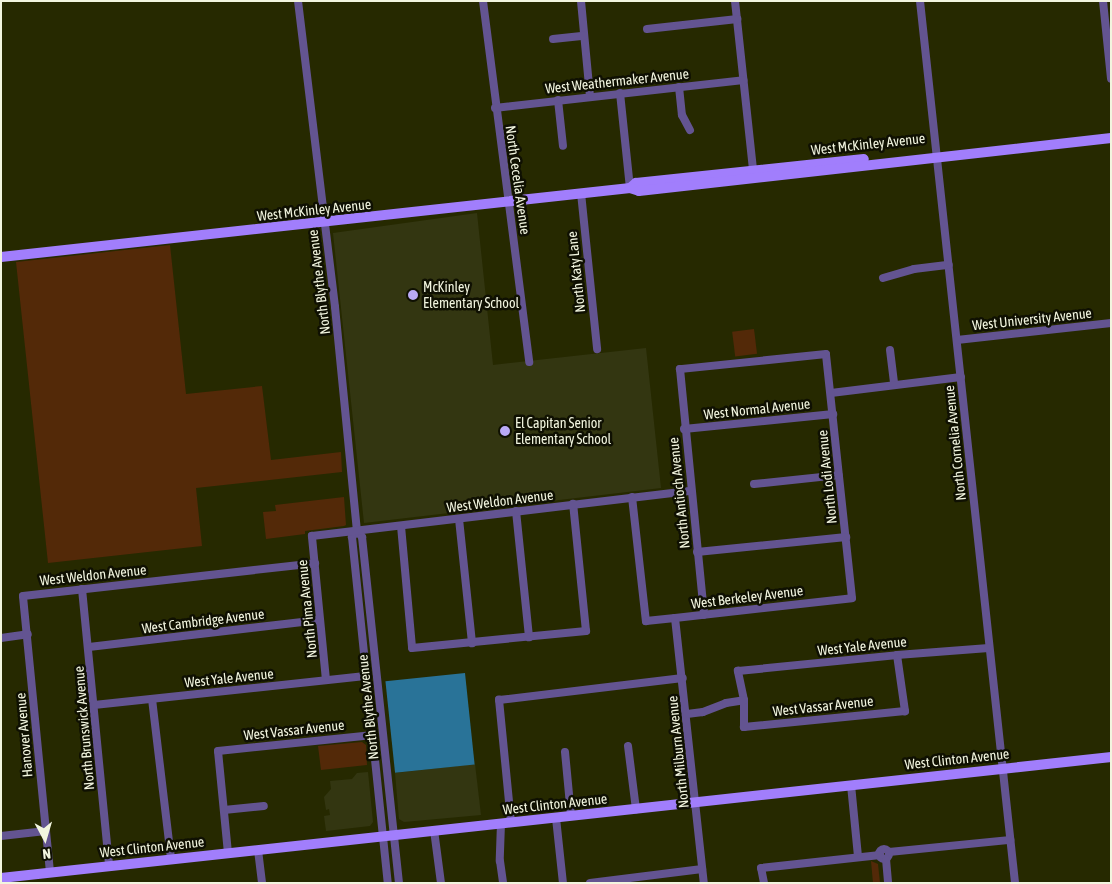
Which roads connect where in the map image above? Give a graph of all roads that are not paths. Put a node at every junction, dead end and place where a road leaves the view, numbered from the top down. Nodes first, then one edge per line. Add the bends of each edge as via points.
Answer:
1 (298, 1) edge
2 (483, 1) edge
3 (580, 1) edge
4 (735, 1) edge
5 (920, 1) edge
6 (1102, 1) edge
7 (736, 19) junction
8 (646, 29) dead end
9 (1108, 29) edge
10 (584, 36) junction
11 (553, 39) dead end
12 (1111, 79) edge
13 (743, 80) junction
14 (679, 87) junction
15 (620, 93) junction
16 (590, 96) junction
17 (558, 100) junction
18 (495, 108) junction
19 (690, 130) dead end
20 (1111, 132) edge
21 (1111, 138) edge
22 (563, 146) dead end
23 (937, 154) junction
24 (753, 170) junction
25 (630, 188) junction
26 (581, 193) junction
27 (509, 202) junction
28 (324, 223) junction
29 (1, 257) edge
30 (949, 265) junction
31 (883, 278) dead end
32 (1111, 323) edge
33 (957, 340) junction
34 (597, 348) dead end
35 (890, 350) dead end
36 (529, 362) dead end
37 (680, 368) joint
38 (961, 377) junction
39 (894, 385) junction
40 (831, 393) junction
41 (833, 414) junction
42 (684, 429) junction
43 (839, 475) junction
44 (754, 484) dead end
45 (691, 492) junction
46 (632, 498) junction
47 (573, 504) junction
48 (516, 511) junction
49 (459, 519) junction
50 (401, 526) junction
51 (357, 530) junction
52 (312, 536) joint
53 (846, 537) junction
54 (697, 552) junction
55 (315, 563) junction
56 (82, 589) junction
57 (24, 596) joint
58 (852, 598) joint
59 (704, 615) junction
60 (675, 618) junction
61 (319, 620) junction
62 (28, 634) junction
63 (529, 636) junction
64 (1, 638) edge
65 (472, 643) junction
66 (89, 648) junction
67 (989, 648) junction
68 (897, 655) junction
69 (367, 676) junction
70 (683, 678) junction
71 (326, 680) junction
72 (152, 699) junction
73 (744, 700) junction
74 (94, 706) junction
75 (687, 714) junction
76 (373, 735) junction
77 (628, 746) dead end
78 (565, 752) dead end
79 (1111, 757) edge
80 (1002, 768) junction
81 (851, 784) junction
82 (696, 803) junction
83 (264, 806) dead end
84 (636, 809) junction
85 (224, 810) junction
86 (572, 816) junction
87 (556, 818) junction
88 (506, 822) junction
89 (434, 830) junction
90 (46, 831) junction
91 (1, 836) edge
92 (389, 836) junction
93 (1010, 840) junction
94 (258, 850) junction
95 (228, 853) junction
96 (885, 855) junction
97 (858, 857) junction
98 (171, 858) junction
99 (109, 865) junction
100 (702, 869) junction
101 (50, 872) junction
102 (1, 878) edge
103 (262, 883) edge
104 (388, 883) edge
105 (399, 883) edge
106 (441, 883) edge
107 (503, 883) edge
108 (563, 883) edge
109 (590, 883) edge
110 (704, 883) edge
111 (764, 883) edge
112 (888, 883) edge
113 (1015, 883) edge

1 - 28 street, North Blythe Avenue
2 - 18 street, North Cecelia Avenue
3 - 10 street
4 - 7 street
5 - 23 street, North Cornelia Avenue
6 - 9 street
7 - 8 street
7 - 13 street
9 - 12 street
10 - 11 street
10 - 16 street
13 - 14 street, West Weathermaker Avenue
13 - 24 street
14 - 15 street, West Weathermaker Avenue
14 - 19 street via 682,115
15 - 16 street, West Weathermaker Avenue
15 - 25 street
16 - 17 street, West Weathermaker Avenue
17 - 18 street, West Weathermaker Avenue
17 - 22 street
18 - 27 street, North Cecelia Avenue
20 - 23 main road, West McKinley Avenue
21 - 23 main road, West McKinley Avenue
23 - 24 main road, West McKinley Avenue
23 - 25 main road, West McKinley Avenue via 639,191
23 - 30 street, North Cornelia Avenue
24 - 25 main road, West McKinley Avenue via 636,183
25 - 26 main road, West McKinley Avenue
26 - 27 main road, West McKinley Avenue
26 - 34 street, North Katy Lane
27 - 28 main road, West McKinley Avenue
27 - 36 street, North Cecelia Avenue
28 - 29 main road, West McKinley Avenue
28 - 51 street, North Blythe Avenue
30 - 31 street via 914,269
30 - 33 street, North Cornelia Avenue
32 - 33 street, West University Avenue
33 - 38 street, North Cornelia Avenue
35 - 39 street
37 - 40 street, North Lodi Avenue via 826,354
37 - 42 street, North Antioch Avenue
38 - 39 street
38 - 67 street, North Cornelia Avenue
39 - 40 street
40 - 41 street, North Lodi Avenue
41 - 42 street, West Normal Avenue
41 - 43 street, North Lodi Avenue
42 - 45 street, North Antioch Avenue
43 - 44 street
43 - 53 street, North Lodi Avenue
45 - 46 street, West Weldon Avenue
45 - 54 street, North Antioch Avenue
46 - 47 street, West Weldon Avenue
46 - 60 street, West Berkeley Avenue via 646,621
47 - 48 street, West Weldon Avenue
47 - 63 street via 586,631
48 - 49 street, West Weldon Avenue
48 - 63 street
49 - 50 street, West Weldon Avenue
49 - 65 street
50 - 51 street, West Weldon Avenue
50 - 65 street via 412,648
51 - 52 street, West Weldon Avenue
51 - 69 street, North Blythe Avenue via 352,537
51 - 92 street, North Blythe Avenue via 362,537
52 - 55 street, North Pima Avenue
53 - 54 street
53 - 58 street, North Lodi Avenue
54 - 59 street, North Antioch Avenue
55 - 56 street, West Weldon Avenue
55 - 61 street, North Pima Avenue
56 - 57 street, West Weldon Avenue
56 - 66 street, North Brunswick Avenue
57 - 62 street, Hanover Avenue
58 - 59 street, West Berkeley Avenue
59 - 60 street, West Berkeley Avenue
60 - 70 street, North Milburn Avenue
61 - 66 street, West Cambridge Avenue
61 - 71 street, North Pima Avenue
62 - 64 street
62 - 90 street, Hanover Avenue
63 - 65 street
66 - 74 street, North Brunswick Avenue
67 - 68 street, West Yale Avenue
67 - 80 street, North Cornelia Avenue
68 - 73 street, West Yale Avenue via 738,671
68 - 73 street, West Vassar Avenue via 904,711 744,727
69 - 71 street, West Yale Avenue
69 - 76 street, North Blythe Avenue
70 - 75 street, North Milburn Avenue
70 - 88 street via 499,700
71 - 72 street, West Yale Avenue
72 - 74 street, West Yale Avenue
72 - 98 street
73 - 75 street
74 - 99 street, North Brunswick Avenue
75 - 82 street, North Milburn Avenue
76 - 85 street, West Vassar Avenue via 218,751
76 - 92 street, North Blythe Avenue
77 - 84 street
78 - 86 street
79 - 80 main road, West Clinton Avenue
80 - 81 main road, West Clinton Avenue
80 - 93 street, North Cornelia Avenue
81 - 82 main road, West Clinton Avenue
81 - 97 street
82 - 84 main road, West Clinton Avenue
82 - 100 street, North Milburn Avenue
83 - 85 street
84 - 86 main road, West Clinton Avenue
85 - 95 street
86 - 87 main road, West Clinton Avenue
87 - 88 main road, West Clinton Avenue
87 - 108 street
88 - 89 main road, West Clinton Avenue
88 - 107 street via 500,861
89 - 92 main road, West Clinton Avenue
89 - 106 street
90 - 91 street
90 - 101 street, Hanover Avenue
92 - 94 main road, West Clinton Avenue
92 - 104 street, North Blythe Avenue
92 - 105 street, North Blythe Avenue
93 - 96 street
93 - 113 street, North Cornelia Avenue
94 - 95 main road, West Clinton Avenue
94 - 103 street
95 - 98 main road, West Clinton Avenue
96 - 97 street
96 - 112 street
97 - 111 street via 761,868
98 - 99 main road, West Clinton Avenue
99 - 101 main road, West Clinton Avenue
100 - 109 street
100 - 110 street, North Milburn Avenue
101 - 102 main road, West Clinton Avenue

